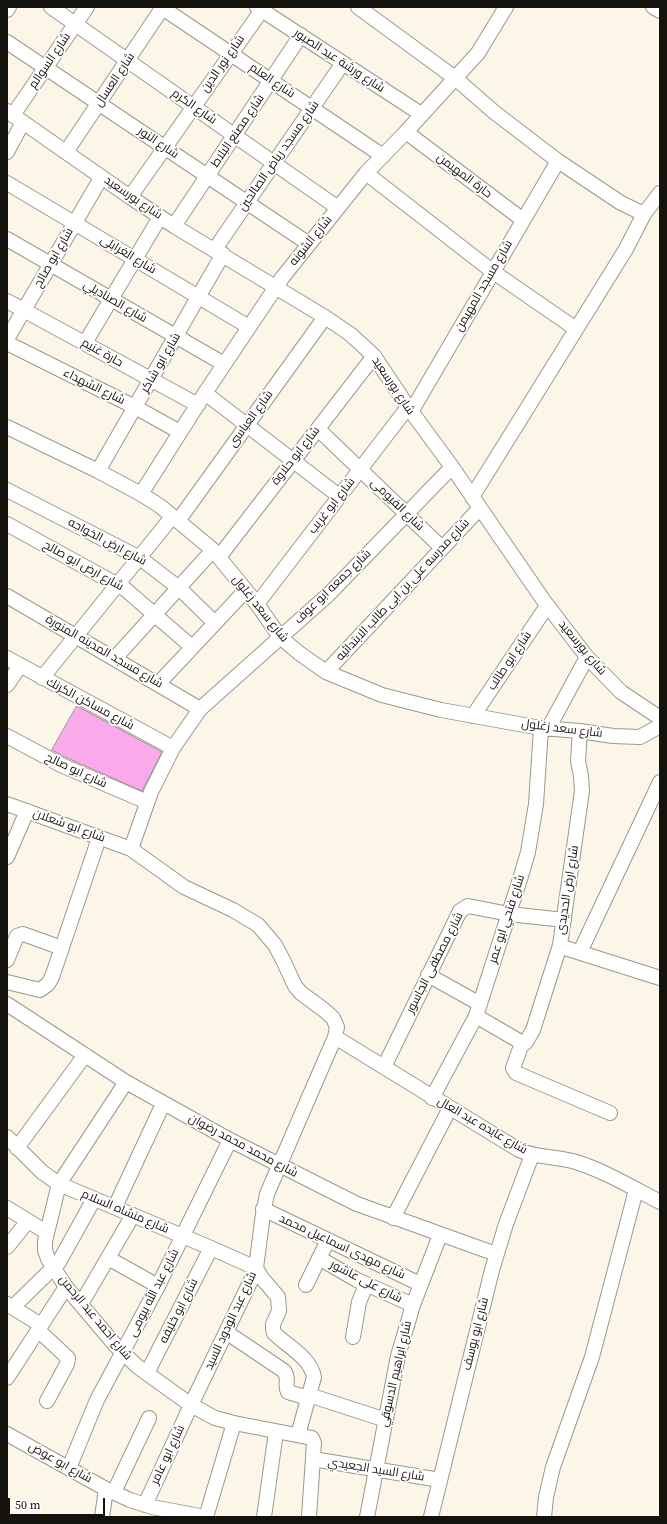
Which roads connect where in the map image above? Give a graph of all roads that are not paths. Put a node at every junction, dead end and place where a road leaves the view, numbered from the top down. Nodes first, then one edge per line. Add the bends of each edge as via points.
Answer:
1 (9, 7) edge
2 (51, 7) edge
3 (87, 7) edge
4 (162, 7) edge
5 (358, 7) edge
6 (506, 7) edge
7 (653, 7) edge
8 (259, 8) edge
9 (7, 10) edge
10 (660, 11) edge
11 (75, 24) junction
12 (301, 36) junction
13 (7, 42) edge
14 (230, 54) junction
15 (128, 60) junction
16 (343, 63) junction
17 (45, 68) junction
18 (455, 78) junction
19 (271, 81) junction
20 (99, 104) junction
21 (193, 107) junction
22 (312, 108) junction
23 (422, 114) junction
24 (14, 116) edge
25 (406, 132) junction
26 (234, 135) junction
27 (164, 147) junction
28 (7, 152) edge
29 (66, 152) junction
30 (383, 156) junction
31 (558, 161) junction
32 (274, 163) junction
33 (366, 173) junction
34 (207, 176) junction
35 (101, 178) junction
36 (7, 183) edge
37 (660, 193) edge
38 (130, 197) junction
39 (247, 203) junction
40 (338, 208) junction
41 (644, 214) junction
42 (160, 217) junction
43 (523, 220) junction
44 (75, 223) junction
45 (174, 226) junction
46 (7, 239) edge
47 (309, 244) junction
48 (219, 252) junction
49 (135, 259) junction
50 (50, 265) junction
51 (492, 271) junction
52 (276, 286) junction
53 (199, 297) junction
54 (111, 300) junction
55 (7, 301) edge
56 (24, 310) junction
57 (325, 317) junction
58 (249, 327) junction
59 (576, 329) junction
60 (176, 337) junction
61 (7, 339) edge
62 (85, 343) junction
63 (7, 344) edge
64 (374, 356) junction
65 (224, 364) junction
66 (151, 379) junction
67 (201, 399) junction
68 (135, 407) junction
69 (409, 410) junction
70 (247, 426) junction
71 (7, 427) edge
72 (318, 429) junction
73 (180, 432) junction
74 (293, 461) junction
75 (452, 467) junction
76 (360, 469) junction
77 (98, 471) junction
78 (7, 490) edge
79 (141, 494) junction
80 (339, 496) junction
81 (476, 502) junction
82 (406, 513) junction
83 (175, 519) junction
84 (7, 524) edge
85 (442, 548) junction
86 (216, 554) junction
87 (140, 558) junction
88 (118, 584) junction
89 (179, 588) junction
90 (246, 590) junction
91 (7, 596) edge
92 (256, 604) junction
93 (547, 606) junction
94 (155, 614) junction
95 (215, 623) junction
96 (76, 636) junction
97 (280, 638) junction
98 (192, 647) junction
99 (587, 657) junction
100 (7, 658) edge
101 (115, 658) junction
102 (20, 666) junction
103 (326, 672) junction
104 (42, 678) junction
105 (158, 684) junction
106 (7, 685) edge
107 (200, 709) junction
108 (474, 716) junction
109 (660, 718) edge
110 (660, 726) edge
111 (545, 728) junction
112 (580, 731) junction
113 (7, 736) edge
114 (173, 748) junction
115 (660, 782) edge
116 (147, 802) junction
117 (7, 804) edge
118 (27, 811) junction
119 (99, 838) junction
120 (131, 849) junction
121 (7, 857) edge
122 (509, 914) junction
123 (564, 920) junction
124 (560, 944) junction
125 (62, 948) junction
126 (580, 952) junction
127 (7, 960) edge
128 (428, 975) junction
129 (660, 978) edge
130 (7, 982) edge
131 (7, 1004) edge
132 (478, 1010) junction
133 (335, 1037) junction
134 (521, 1046) junction
135 (85, 1054) junction
136 (384, 1067) junction
137 (126, 1082) junction
138 (432, 1098) junction
139 (163, 1104) junction
140 (450, 1108) junction
141 (610, 1113) dead end
142 (7, 1137) edge
143 (230, 1140) junction
144 (17, 1148) junction
145 (532, 1155) junction
146 (279, 1165) junction
147 (59, 1184) junction
148 (636, 1190) junction
149 (94, 1198) junction
150 (660, 1202) edge
151 (115, 1207) junction
152 (7, 1208) edge
153 (263, 1210) junction
154 (133, 1215) junction
155 (393, 1218) junction
156 (28, 1221) junction
157 (46, 1232) junction
158 (440, 1235) junction
159 (183, 1236) junction
160 (328, 1240) junction
161 (7, 1247) edge
162 (211, 1248) junction
163 (496, 1254) junction
164 (108, 1258) junction
165 (319, 1258) junction
166 (54, 1268) junction
167 (256, 1268) junction
168 (420, 1284) junction
169 (306, 1285) dead end
170 (366, 1285) junction
171 (66, 1286) junction
172 (158, 1286) junction
173 (81, 1304) junction
174 (413, 1305) junction
175 (10, 1306) edge
176 (40, 1327) junction
177 (226, 1332) junction
178 (353, 1337) dead end
179 (123, 1353) junction
180 (147, 1373) junction
181 (7, 1378) edge
182 (308, 1397) junction
183 (47, 1401) dead end
184 (191, 1405) junction
185 (149, 1418) dead end
186 (386, 1420) junction
187 (234, 1424) junction
188 (276, 1432) junction
189 (7, 1434) edge
190 (303, 1436) junction
191 (313, 1459) junction
192 (69, 1468) junction
193 (376, 1469) junction
194 (440, 1480) junction
195 (110, 1490) junction
196 (145, 1505) junction
197 (173, 1514) edge
198 (102, 1517) edge
199 (206, 1517) edge
200 (264, 1517) edge
201 (309, 1517) edge
202 (367, 1517) edge
203 (431, 1517) edge
204 (544, 1517) edge

1 - 9 street
2 - 11 street, شارع الكرم
3 - 11 street, شارع السوالم
4 - 14 street, شارع العلم
4 - 15 street, شارع العسال
5 - 18 street
6 - 18 street, شارع الشونه via 483,46
7 - 10 street
8 - 12 street, شارع ورشة عبد الصبور
8 - 14 street, شارع نور الدين
11 - 15 street, شارع الكرم
11 - 17 street, شارع السوالم
12 - 16 street, شارع ورشة عبد الصبور
12 - 19 street, شارع مصنع البلاط
13 - 17 street, شارع النور
14 - 19 street, شارع العلم
14 - 21 street, شارع نور الدين
15 - 20 street, شارع العسال
15 - 21 street, شارع الكرم
16 - 22 street, شارع مسجد رياض الصالحين
16 - 23 street, شارع ورشة عبد الصبور
17 - 20 street, شارع النور
17 - 24 street, شارع السوالم
18 - 23 street, شارع الشونه
18 - 31 street via 494,112
19 - 22 street, شارع العلم
19 - 26 street, شارع مصنع البلاط
20 - 27 street, شارع النور
20 - 29 street, شارع العسال
21 - 26 street, شارع الكرم
21 - 27 street, شارع نور الدين
22 - 30 street, شارع العلم
22 - 32 street, شارع مسجد رياض الصالحين
23 - 25 street, شارع الشونه
24 - 28 street, شارع السوالم
24 - 29 street, شارع بورسعيد
25 - 30 street, شارع الشونه
25 - 43 street, حارة المهيمن
26 - 32 street, شارع الكرم
26 - 34 street, شارع مصنع البلاط
27 - 34 street, شارع النور
27 - 38 street, شارع نور الدين
29 - 35 street, شارع بورسعيد
30 - 33 street, شارع الشونه
31 - 41 street via 621,203
31 - 43 street, شارع مسجد المهيمن
32 - 39 street, شارع مسجد رياض الصالحين
32 - 40 street, شارع الكرم
33 - 40 street, شارع الشونه
33 - 51 street
34 - 39 street, شارع النور
34 - 45 street, شارع مصنع البلاط
35 - 38 street, شارع بورسعيد
35 - 44 street, شارع ابو صالح
36 - 44 street, شارع الغرابلى
37 - 41 street, شارع مدرسه على بن ابى طالب الابتدائيه
38 - 42 street, شارع بورسعيد
39 - 47 street, شارع النور
39 - 48 street, شارع مسجد رياض الصالحين
40 - 47 street, شارع الشونه
41 - 59 street, شارع مدرسه على بن ابى طالب الابتدائيه via 626,249
42 - 45 street, شارع بورسعيد
42 - 49 street
43 - 51 street, شارع مسجد المهيمن
44 - 49 street, شارع الغرابلى
44 - 50 street, شارع ابو صالح
45 - 48 street, شارع بورسعيد
46 - 50 street, شارع الصناديلي
47 - 52 street, شارع الشونه
48 - 52 street, شارع بورسعيد
48 - 53 street, شارع ابو شاكر
49 - 53 street, شارع الغرابلى
49 - 54 street
50 - 54 street, شارع الصناديلي
50 - 56 street, شارع ابو صالح
51 - 59 street
51 - 69 street, شارع مسجد المهيمن
52 - 57 street, شارع بورسعيد
52 - 58 street, شارع الشونه
53 - 58 street, شارع الغرابلى
53 - 60 street, شارع ابو شاكر
54 - 60 street, شارع الصناديلي
54 - 62 street
55 - 56 street, حارة غنيم
56 - 61 street, شارع ابو صالح
56 - 62 street, حارة غنيم
57 - 64 street, شارع بورسعيد via 350,334
57 - 70 street, شارع العباسى
58 - 65 street, شارع الشونه
59 - 81 street, شارع مدرسه على بن ابى طالب الابتدائيه
60 - 65 street, شارع الصناديلي
60 - 66 street, شارع ابو شاكر
62 - 66 street, حارة غنيم
63 - 68 street, شارع الشهداء
64 - 69 street, شارع بورسعيد
64 - 72 street, شارع ابو حلاوة
65 - 67 street, شارع الشونه
66 - 67 street, حارة غنيم
66 - 68 street, شارع ابو شاكر
67 - 70 street, حارة غنيم
67 - 73 street, شارع الشونه
68 - 73 street, شارع الشهداء
68 - 77 street, شارع ابو شاكر
69 - 75 street, شارع بورسعيد
69 - 76 street, شارع ابو غريب
70 - 74 street, حارة غنيم
70 - 83 street, شارع العباسى
71 - 77 street, شارع سعد زغلول
72 - 74 street, شارع ابو حلاوة
72 - 76 street, شارع الفيومى
73 - 79 street, شارع الشونه
74 - 80 street, حارة غنيم
74 - 86 street, شارع ابو حلاوة
75 - 81 street, شارع بورسعيد
75 - 82 street, شارع جمعه ابو عوف
76 - 80 street, شارع ابو غريب
76 - 82 street, شارع الفيومى
77 - 79 street, شارع سعد زغلول
78 - 87 street, شارع ارض الخواجه
79 - 83 street, شارع سعد زغلول
80 - 92 street, شارع ابو غريب
81 - 85 street, شارع مدرسه على بن ابى طالب الابتدائيه
81 - 93 street, شارع بورسعيد
82 - 85 street, شارع الفيومى
82 - 97 street, شارع جمعه ابو عوف via 329,594
83 - 86 street, شارع سعد زغلول
83 - 87 street, شارع العباسى
84 - 88 street, شارع ارض ابو صالح
85 - 103 street, شارع مدرسه على بن ابى طالب الابتدائيه
86 - 89 street
86 - 90 street, شارع سعد زغلول
87 - 88 street, شارع العباسى
87 - 89 street, شارع ارض الخواجه
88 - 94 street, شارع ارض ابو صالح
88 - 96 street, شارع العباسى
89 - 94 street
89 - 95 street, شارع ارض الخواجه
90 - 92 street, شارع سعد زغلول
90 - 95 street
91 - 96 street, شارع مسجد المدينه المنورة
92 - 97 street, شارع سعد زغلول
93 - 99 street, شارع بورسعيد
93 - 108 street, شارع ابو طالب
94 - 98 street, شارع ارض ابو صالح
94 - 101 street
95 - 98 street
96 - 101 street, شارع مسجد المدينه المنورة
96 - 104 street, شارع العباسى
97 - 103 street, شارع سعد زغلول
97 - 107 street, شارع جمعه ابو عوف
98 - 105 street
99 - 109 street, شارع بورسعيد via 621,692
99 - 111 street
100 - 102 street, شارع مساكن الكرنك
101 - 105 street, شارع مسجد المدينه المنورة
102 - 104 street, شارع مساكن الكرنك
102 - 106 street
103 - 108 street, شارع سعد زغلول via 382,695
104 - 114 street, شارع مساكن الكرنك
105 - 107 street, شارع مسجد المدينه المنورة
107 - 114 street, شارع جمعه ابو عوف
108 - 111 street, شارع سعد زغلول
110 - 112 street, شارع سعد زغلول via 640,736 613,736
111 - 112 street, شارع سعد زغلول
111 - 122 street, شارع فتحي ابو عمر via 533,828
112 - 123 street, شارع ارض الحديدى via 578,761 582,791
113 - 116 street, شارع ابو صالح via 61,765
114 - 116 street, شارع جمعه ابو عوف
115 - 126 street
116 - 120 street, شارع جمعه ابو عوف
117 - 118 street, شارع ابو شعلان
118 - 119 street, شارع ابو شعلان
118 - 121 street
119 - 120 street, شارع ابو شعلان
119 - 125 street
120 - 133 street, شارع ابو شعلان via 184,887 258,925 275,945 295,986 336,1022
122 - 123 street, شارع مصطفى الجاسور
122 - 128 street, شارع مصطفى الجاسور via 472,907 463,908
122 - 132 street, شارع فتحي ابو عمر
123 - 124 street, شارع ارض الحديدى
124 - 126 street, شارع ارض الحديدى via 562,947
124 - 134 street via 533,1030
125 - 127 street via 21,934 17,936
125 - 130 street via 52,977 44,988 35,990
126 - 129 street, شارع ارض الحديدى
128 - 132 street
128 - 136 street, شارع مصطفى الجاسور
131 - 135 street, شارع محمد محمد رضوان
132 - 134 street via 517,1039
132 - 138 street, شارع فتحي ابو عمر
133 - 136 street, شارع عايده عبد العال
133 - 146 street, شارع عبد الودود السيد
134 - 141 street via 513,1064 514,1071
135 - 137 street, شارع محمد محمد رضوان
135 - 144 street
136 - 138 street, شارع عايده عبد العال
137 - 139 street, شارع محمد محمد رضوان
137 - 147 street, شارع احمد عبد الرحمن
138 - 140 street, شارع عايده عبد العال
139 - 143 street, شارع محمد محمد رضوان
139 - 151 street
140 - 145 street, شارع عايده عبد العال via 519,1150
140 - 155 street
142 - 144 street, شارع منشاه السلام
143 - 146 street, شارع محمد محمد رضوان
143 - 159 street, شارع عبد الله بيومى
144 - 147 street, شارع منشاه السلام
145 - 148 street, شارع عايده عبد العال via 575,1161
145 - 163 street, شارع ابو يوسف
146 - 153 street, شارع عبد الودود السيد
146 - 155 street, شارع محمد محمد رضوان via 357,1204
147 - 149 street, شارع منشاه السلام
147 - 157 street, شارع احمد عبد الرحمن
148 - 150 street, شارع عايده عبد العال
148 - 204 street via 592,1357 553,1467
149 - 151 street, شارع منشاه السلام
149 - 166 street
151 - 154 street, شارع منشاه السلام
152 - 156 street
153 - 160 street, شارع مهدى اسماعيل محمد
153 - 167 street, شارع عبد الودود السيد
154 - 159 street, شارع منشاه السلام
154 - 164 street
155 - 158 street, شارع محمد محمد رضوان
156 - 157 street
156 - 161 street
157 - 166 street, شارع احمد عبد الرحمن via 45,1250
158 - 163 street, شارع محمد محمد رضوان
158 - 168 street, شارع ابراهيم الدسوقي
159 - 162 street, شارع منشاه السلام
159 - 172 street, شارع عبد الله بيومى
160 - 165 street
160 - 168 street, شارع مهدى اسماعيل محمد
162 - 167 street, شارع منشاه السلام
162 - 180 street, شارع ابو خليفه
163 - 194 street, شارع ابو يوسف
164 - 172 street
164 - 173 street
165 - 169 street
165 - 170 street, شارع على عاشور
166 - 171 street, شارع احمد عبد الرحمن
166 - 175 street
167 - 177 street, شارع عبد الودود السيد
167 - 182 street via 278,1297 274,1334 308,1363 312,1370 314,1377
168 - 174 street, شارع ابراهيم الدسوقي
170 - 174 street, شارع على عاشور
170 - 178 street via 359,1302
171 - 173 street, شارع احمد عبد الرحمن
171 - 176 street
172 - 179 street, شارع عبد الله بيومى
173 - 179 street, شارع احمد عبد الرحمن
174 - 186 street, شارع ابراهيم الدسوقي via 398,1356
175 - 176 street
176 - 181 street
176 - 183 street via 69,1360
177 - 182 street via 284,1371 287,1376 288,1392
177 - 184 street, شارع عبد الودود السيد
179 - 180 street, شارع احمد عبد الرحمن
179 - 192 street, شارع عبد الله بيومى via 89,1415
180 - 184 street, شارع احمد عبد الرحمن
182 - 186 street
182 - 190 street
184 - 187 street, شارع احمد عبد الرحمن via 215,1418
184 - 196 street, شارع ابو عامر
185 - 195 street
186 - 193 street, شارع ابراهيم الدسوقي
187 - 188 street, شارع احمد عبد الرحمن
187 - 199 street
188 - 190 street, شارع احمد عبد الرحمن
188 - 200 street
189 - 192 street, شارع ابو عوض
190 - 191 street via 313,1441
191 - 193 street, شارع السيد الجعيدي
191 - 201 street
192 - 195 street, شارع ابو عوض
193 - 194 street, شارع السيد الجعيدي
193 - 202 street, شارع ابراهيم الدسوقي
194 - 203 street, شارع ابو يوسف
195 - 196 street, شارع ابو عوض
195 - 198 street
196 - 197 street, شارع ابو عوض
197 - 199 street, شارع ابو عوض

